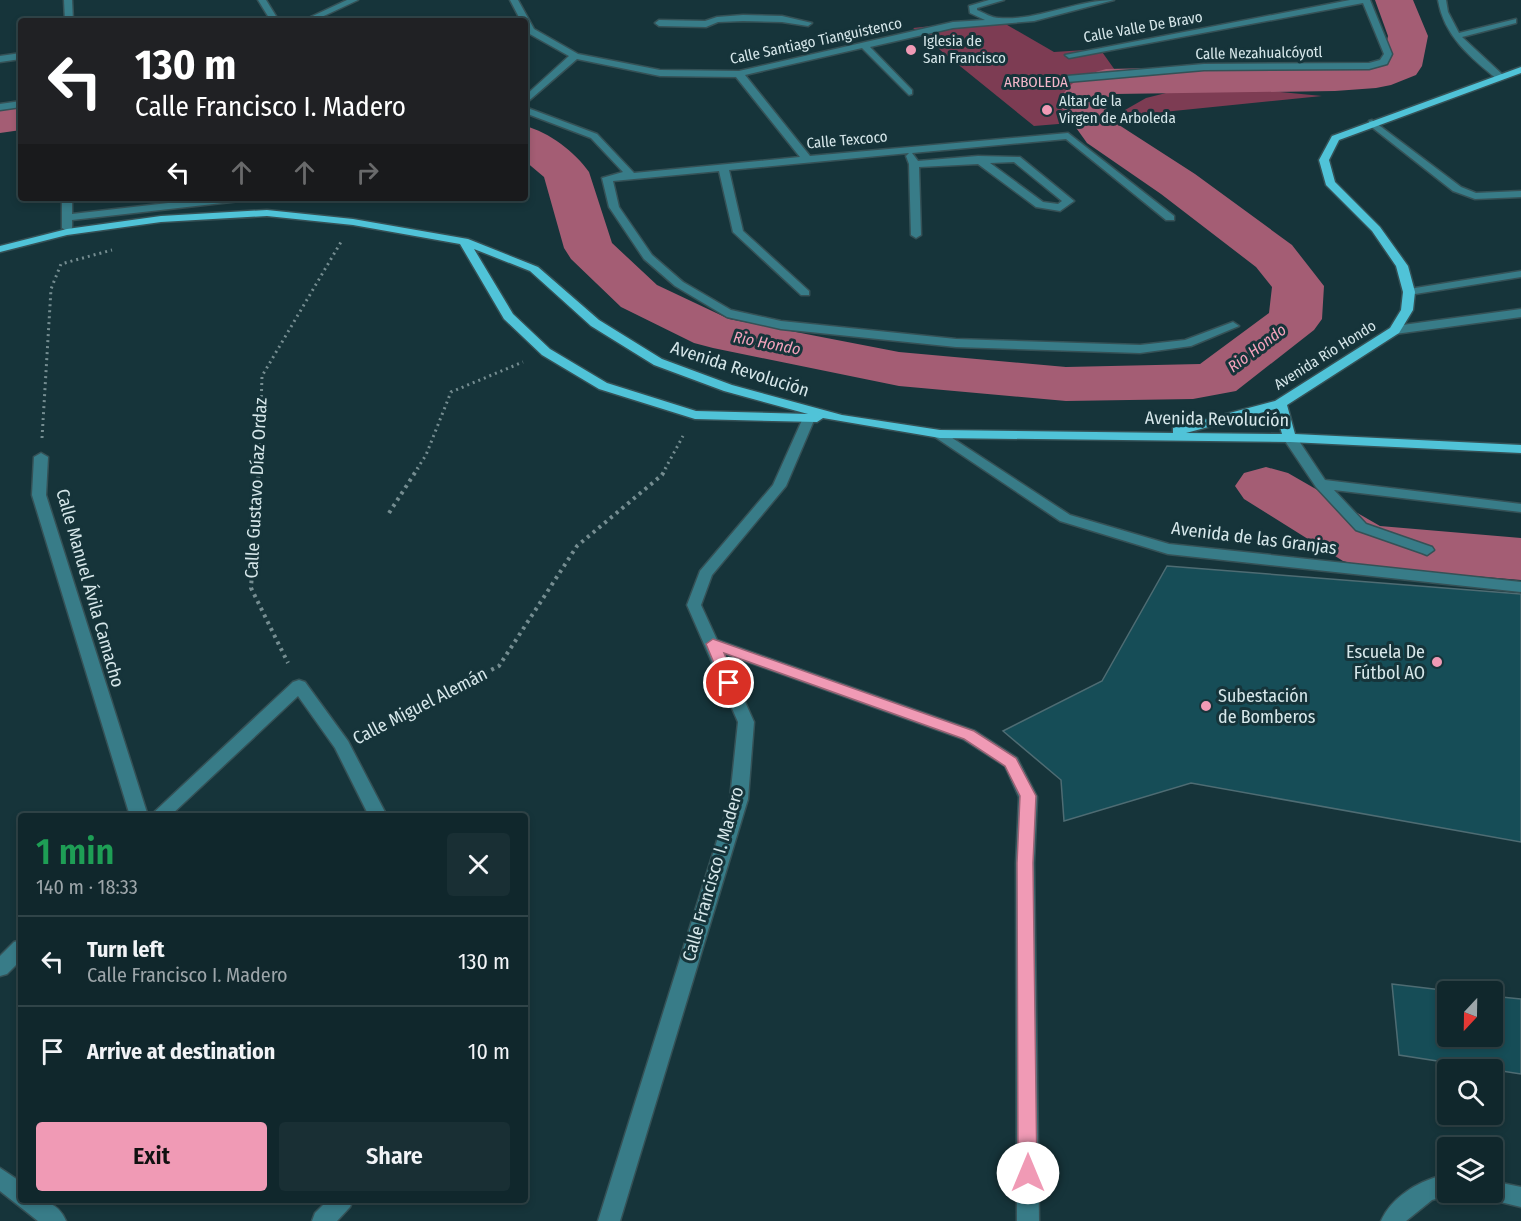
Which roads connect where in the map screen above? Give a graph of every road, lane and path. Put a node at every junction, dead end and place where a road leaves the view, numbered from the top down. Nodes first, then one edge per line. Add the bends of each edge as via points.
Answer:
1 (68, 0) edge
2 (262, 0) edge
3 (354, 0) edge
4 (514, 0) edge
5 (1000, 0) edge
6 (1110, 0) edge
7 (1365, 0) edge
8 (1442, 0) edge
9 (69, 18) edge
10 (273, 18) edge
11 (313, 18) edge
12 (524, 18) edge
13 (995, 21) junction
14 (1513, 21) dead end
15 (659, 23) dead end
16 (808, 23) dead end
17 (528, 26) edge
18 (1456, 36) junction
19 (865, 46) junction
20 (1069, 54) dead end
21 (18, 56) edge
22 (575, 56) junction
23 (0, 58) edge
24 (1521, 70) edge
25 (738, 74) junction
26 (1500, 77) junction
27 (1067, 79) dead end
28 (909, 92) dead end
29 (528, 98) edge
30 (18, 104) edge
31 (0, 107) edge
32 (528, 111) edge
33 (1372, 123) junction
34 (909, 151) junction
35 (807, 159) junction
36 (978, 159) junction
37 (914, 164) junction
38 (723, 167) junction
39 (629, 176) junction
40 (1521, 194) edge
41 (67, 201) edge
42 (214, 201) edge
43 (66, 218) junction
44 (1170, 218) dead end
45 (353, 222) junction
46 (67, 232) junction
47 (916, 235) dead end
48 (464, 241) junction
49 (120, 247) dead end
50 (0, 249) edge
51 (1521, 274) edge
52 (1408, 292) junction
53 (806, 293) dead end
54 (1521, 313) edge
55 (1233, 326) dead end
56 (1395, 330) junction
57 (546, 352) junction
58 (1280, 404) junction
59 (695, 415) junction
60 (809, 418) junction
61 (841, 419) junction
62 (940, 434) junction
63 (1161, 435) junction
64 (1290, 438) junction
65 (1521, 449) edge
66 (41, 457) joint
67 (1321, 484) junction
68 (1521, 508) edge
69 (389, 513) dead end
70 (1428, 550) dead end
71 (1521, 587) edge
72 (713, 644) junction
73 (299, 686) junction
74 (342, 745) junction
75 (137, 813) edge
76 (162, 813) edge
77 (376, 813) edge
78 (18, 951) edge
79 (0, 968) edge
80 (0, 1179) edge
81 (1437, 1188) edge
82 (18, 1193) edge
83 (1503, 1193) edge
84 (1521, 1197) edge
85 (32, 1203) edge
86 (339, 1203) edge
87 (55, 1221) edge
88 (323, 1221) edge
89 (609, 1221) edge
90 (1028, 1221) edge
91 (1392, 1221) edge

1 - 9 street
2 - 10 street
3 - 11 street
4 - 12 street, Calle Santiago Tianguistenco
5 - 13 street via 973,6 973,11
6 - 13 street, Calle Santiago Tianguistenco via 1034,18
7 - 20 street, Calle Valle De Bravo
7 - 27 street, Calle Nezahualcóyotl via 1388,54 1384,62 1369,66 1204,67
8 - 18 street via 1442,11
13 - 19 street, Calle Santiago Tianguistenco via 953,25
14 - 18 street
15 - 16 street via 706,24 743,18
17 - 22 street, Calle Santiago Tianguistenco
18 - 26 street
19 - 25 street, Calle Santiago Tianguistenco
19 - 28 street
21 - 23 street
22 - 25 street, Calle Santiago Tianguistenco via 660,73
22 - 29 street
24 - 26 main road, Avenida Río Hondo
25 - 35 street
26 - 33 main road, Avenida Río Hondo
30 - 31 street
32 - 39 street via 594,136
33 - 40 street via 1457,189 1474,196
33 - 52 main road, Avenida Río Hondo via 1335,138 1324,160 1330,183 1376,229 1402,266
34 - 35 street, Calle Texcoco
34 - 37 street
34 - 44 street, Calle Texcoco via 1068,136
35 - 38 street, Calle Texcoco
36 - 36 street via 1040,205 1060,208 1069,201 1016,159
36 - 37 street
37 - 47 street
38 - 39 street, Calle Texcoco
38 - 53 street via 738,232
39 - 55 street, Calle Texcoco via 607,178 614,207 648,257 672,278 727,313 770,323 956,343 1140,349 1186,343
41 - 43 street
42 - 43 street
43 - 46 street
45 - 46 main road via 267,213 161,219
45 - 48 main road
45 - 73 path, Calle Gustavo Díaz Ordaz via 262,376 251,588
46 - 50 main road
48 - 57 main road, Avenida Revolución via 508,316
48 - 61 main road, Avenida Revolución via 534,269 595,323 658,362 728,388
49 - 66 path via 61,264 51,290
51 - 52 street
52 - 56 main road, Avenida Río Hondo via 1407,310
54 - 56 street
56 - 58 main road, Avenida Río Hondo
57 - 59 main road, Avenida Revolución via 603,386
57 - 69 path via 452,392 426,455
58 - 63 main road, Avenida Río Hondo
58 - 64 main road
59 - 60 main road, Avenida Revolución
59 - 74 path, Calle Miguel Alemán via 662,475 577,546 499,666
60 - 61 main road, Avenida Revolución
60 - 72 street, Calle Francisco I. Madero via 778,486 705,574 694,605
61 - 62 main road, Avenida Revolución
62 - 63 main road, Avenida Revolución
62 - 71 street, Avenida de las Granjas via 1065,518 1168,549
63 - 64 main road, Avenida Revolución
64 - 65 main road, Avenida Revolución
64 - 67 street
66 - 75 street, Calle Manuel Ávila Camacho via 39,495
67 - 68 street
67 - 70 street via 1361,527
72 - 89 street, Calle Francisco I. Madero via 746,722 739,799
72 - 90 street via 969,735 1011,762 1028,796
73 - 74 street
73 - 76 street
74 - 77 street
78 - 79 street
80 - 82 street
81 - 91 street via 1410,1201
83 - 84 street
85 - 87 street
86 - 88 street

